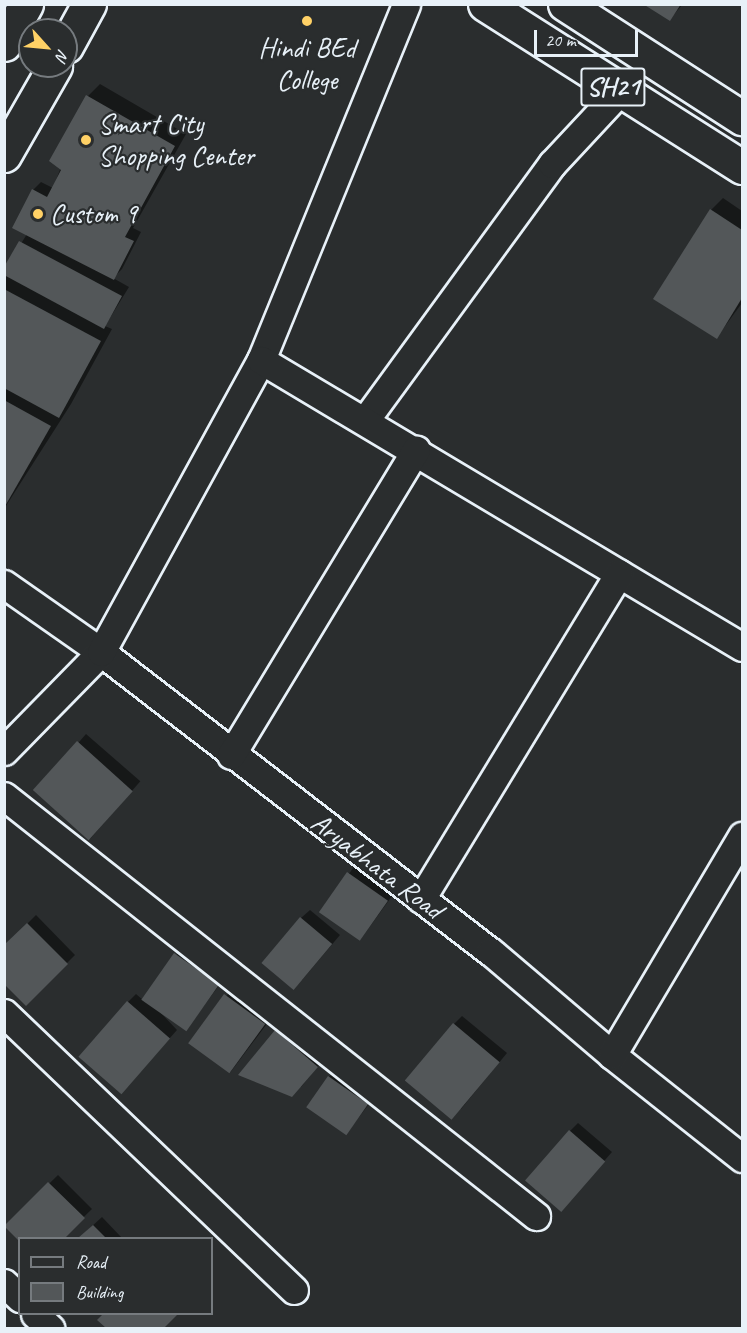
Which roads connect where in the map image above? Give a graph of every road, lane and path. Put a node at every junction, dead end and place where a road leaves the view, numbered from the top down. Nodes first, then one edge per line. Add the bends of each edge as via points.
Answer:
1 (26, 4) edge
2 (89, 4) edge
3 (406, 4) edge
4 (485, 4) edge
5 (565, 4) edge
6 (78, 24) edge
7 (4, 44) edge
8 (48, 78) edge
9 (620, 91) junction
10 (742, 118) edge
11 (4, 155) edge
12 (742, 167) edge
13 (261, 360) junction
14 (366, 419) junction
15 (416, 450) junction
16 (619, 573) junction
17 (4, 584) edge
18 (742, 647) edge
19 (101, 652) junction
20 (4, 751) edge
21 (231, 755) junction
22 (4, 796) edge
23 (742, 836) edge
24 (421, 899) junction
25 (4, 1013) edge
26 (612, 1055) junction
27 (742, 1158) edge
28 (536, 1216) dead end
29 (4, 1283) edge
30 (294, 1290) dead end
31 (18, 1296) edge
32 (36, 1315) edge
33 (50, 1329) edge

1 - 7 main road
2 - 6 main road
3 - 13 street
4 - 9 main road, SH21
5 - 10 main road
8 - 11 main road
9 - 12 main road, SH21
9 - 14 street via 552,164
13 - 14 street
13 - 19 street
14 - 15 street
15 - 16 street
15 - 21 street
16 - 18 street
16 - 24 street
17 - 19 street, Aryabhata Road
19 - 20 street
19 - 21 street, Aryabhata Road
21 - 24 street, Aryabhata Road
22 - 28 street
23 - 26 street
24 - 26 street, Aryabhata Road via 491,952
25 - 30 street
26 - 27 street, Aryabhata Road
29 - 31 street
32 - 33 street

